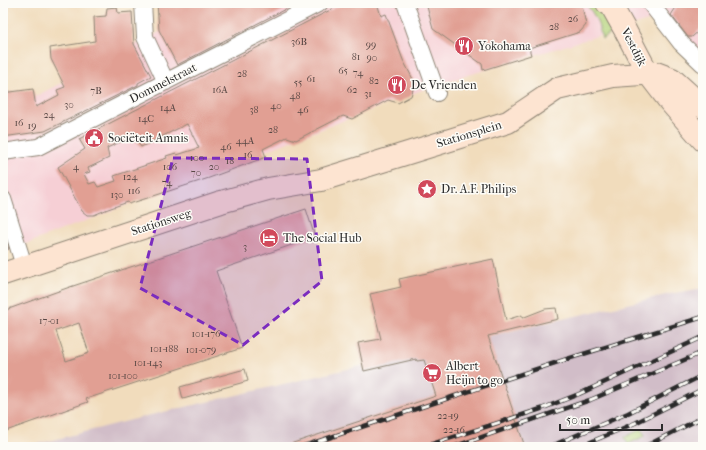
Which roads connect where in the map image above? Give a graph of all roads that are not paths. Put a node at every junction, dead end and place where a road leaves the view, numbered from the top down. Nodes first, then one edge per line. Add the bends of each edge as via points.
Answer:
1 (143, 3) edge
2 (320, 3) edge
3 (405, 3) edge
4 (607, 3) edge
5 (650, 3) edge
6 (630, 37) junction
7 (703, 64) edge
8 (647, 72) junction
9 (613, 76) junction
10 (166, 82) junction
11 (437, 93) dead end
12 (700, 103) edge
13 (703, 140) edge
14 (3, 152) edge
15 (321, 180) joint
16 (3, 199) edge
17 (20, 251) dead end
18 (3, 274) edge

1 - 10 street via 145,37
2 - 10 street, Dommelstraat
3 - 11 street
4 - 6 street, Vestdijk
5 - 7 street via 682,43
6 - 8 street, Vestdijk
6 - 9 street via 624,64
8 - 9 street, Stationsplein
8 - 12 street, Stationsplein via 667,76
8 - 13 street, Vestdijk
9 - 15 street, Stationsplein via 557,89 508,122
10 - 14 street, Dommelstraat via 38,147
15 - 18 street, Stationsweg via 268,189 221,202
16 - 17 street

